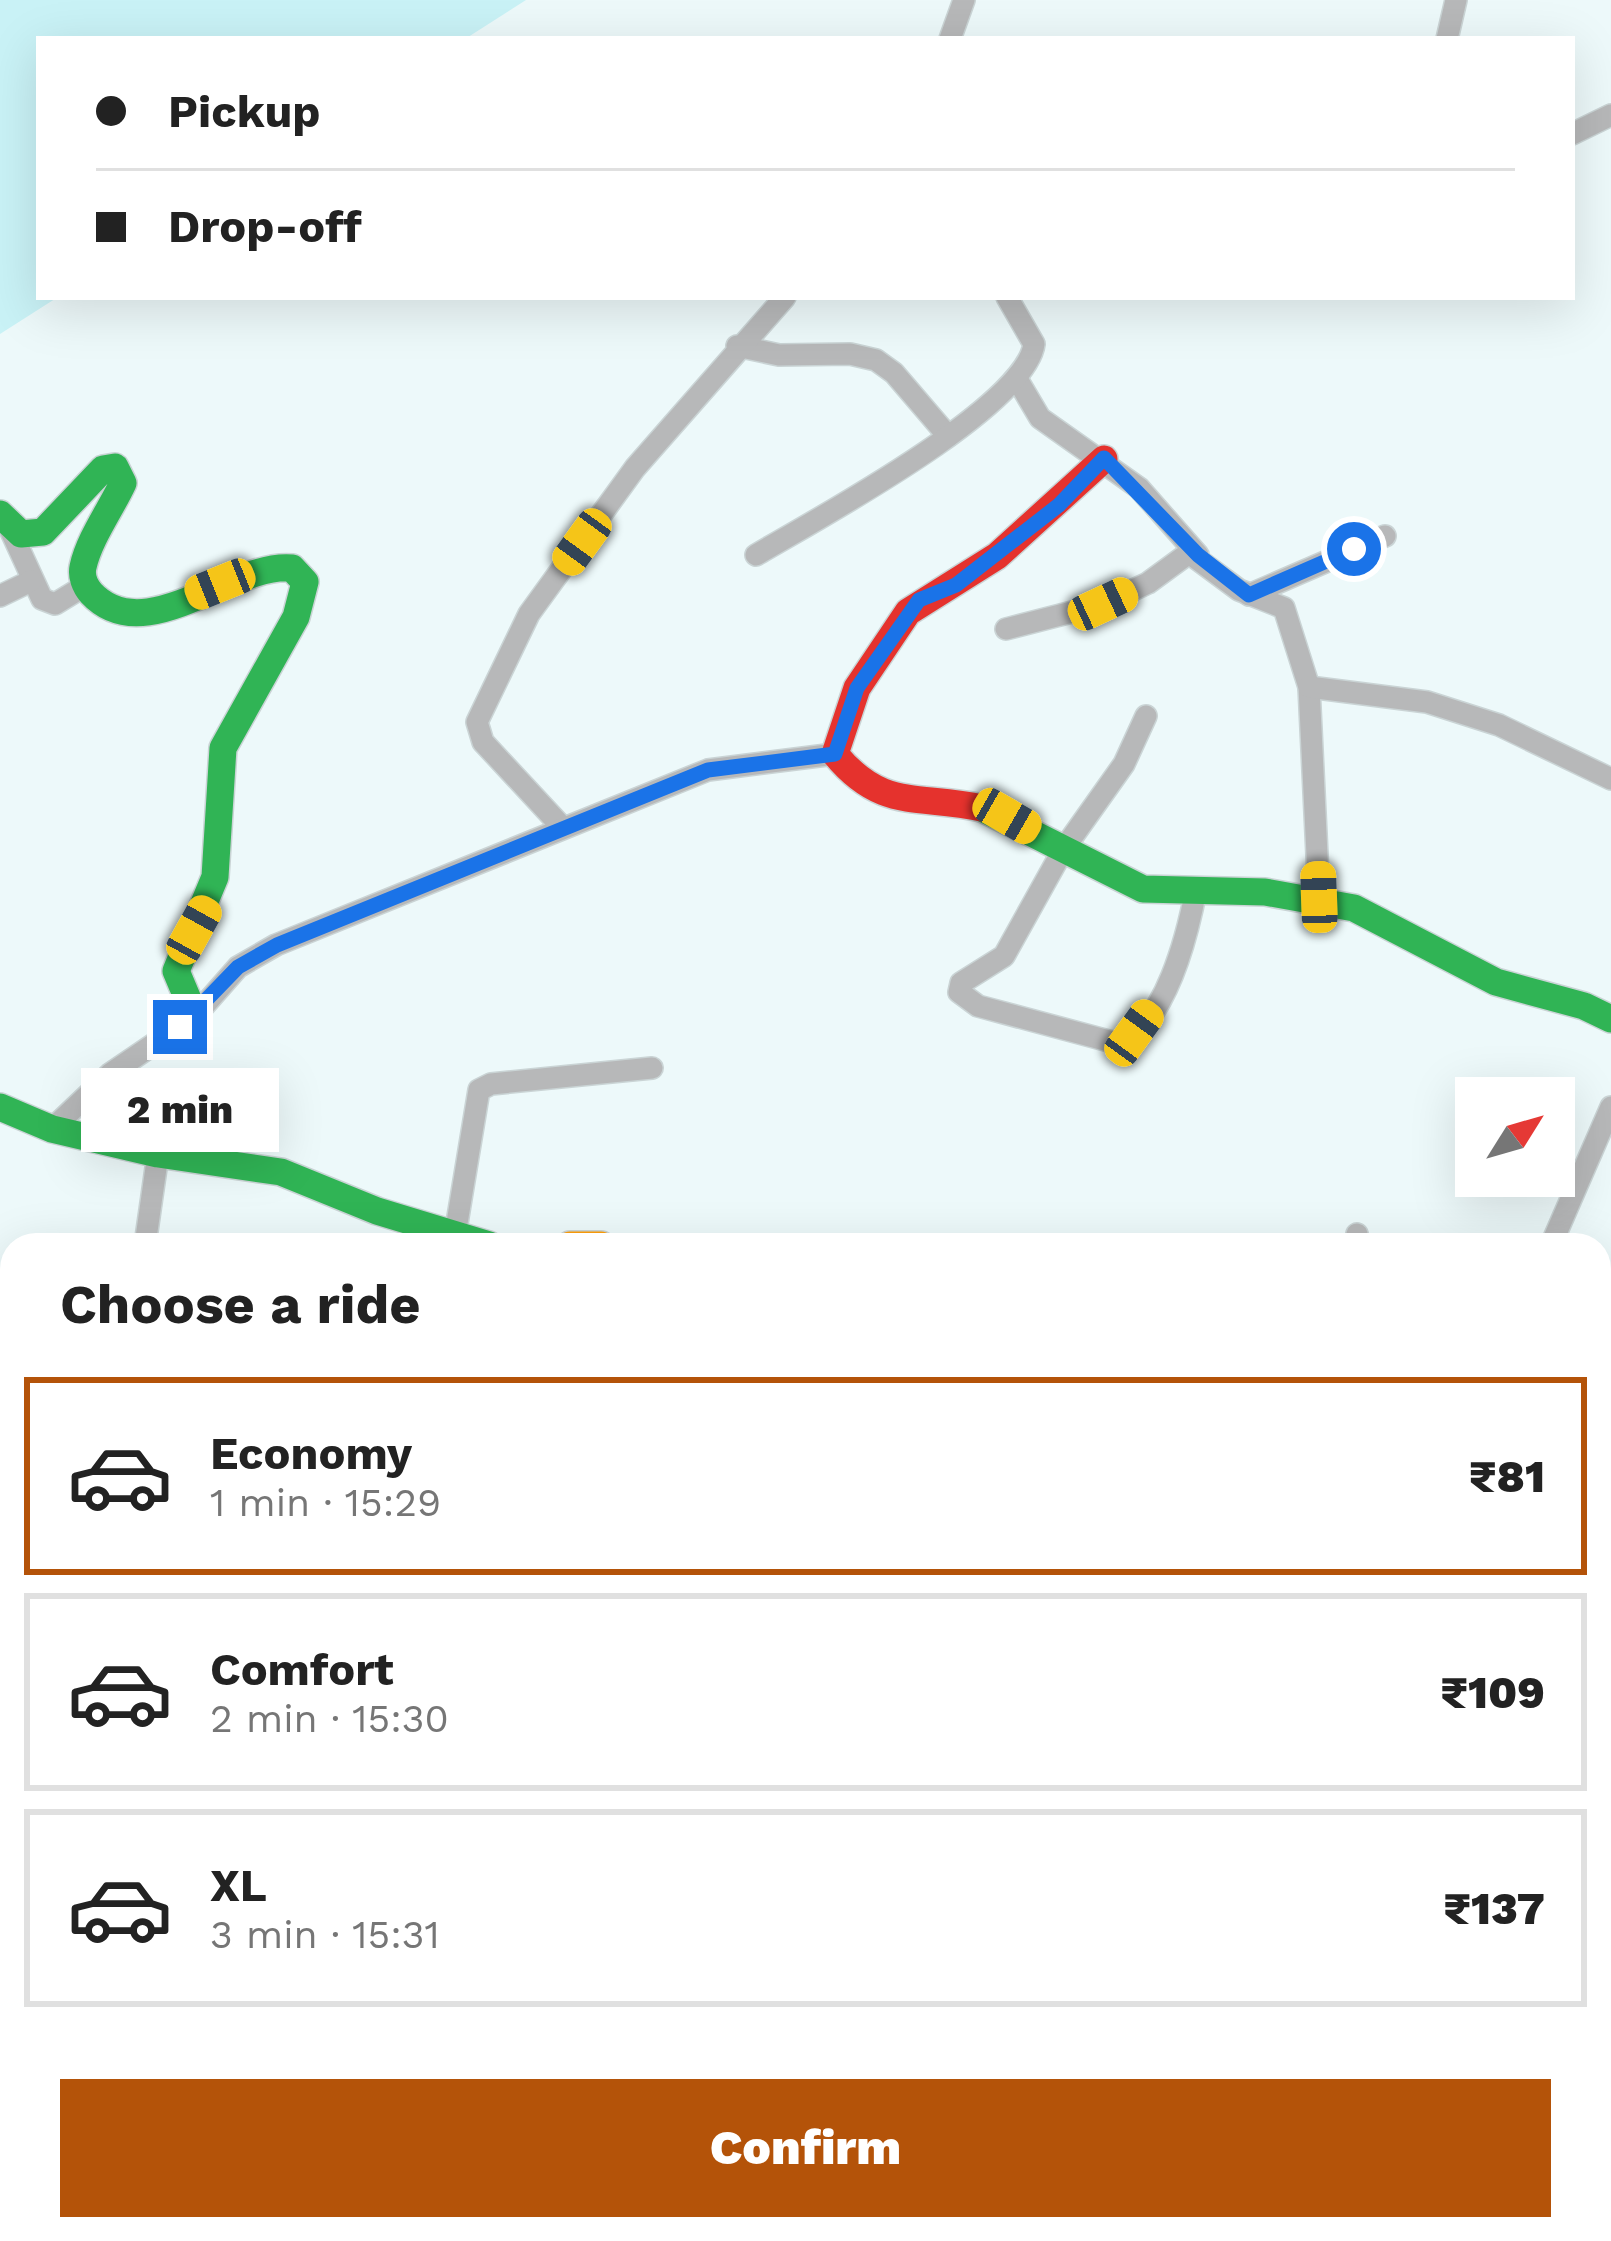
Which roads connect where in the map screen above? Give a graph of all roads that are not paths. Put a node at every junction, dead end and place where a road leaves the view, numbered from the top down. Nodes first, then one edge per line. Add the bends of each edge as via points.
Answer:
1 (964, 0) edge
2 (1456, 0) edge
3 (951, 36) edge
4 (1448, 36) edge
5 (1611, 115) edge
6 (1575, 133) edge
7 (782, 300) edge
8 (1009, 300) edge
9 (737, 346) junction
10 (1017, 380) junction
11 (948, 436) junction
12 (1104, 458) junction
13 (4, 519) edge
14 (1385, 536) dead end
15 (756, 555) dead end
16 (1198, 555) junction
17 (32, 581) junction
18 (86, 585) junction
19 (1249, 595) junction
20 (0, 596) edge
21 (1006, 629) dead end
22 (1309, 687) junction
23 (1146, 716) dead end
24 (835, 754) junction
25 (1611, 779) edge
26 (562, 827) junction
27 (1063, 850) junction
28 (1196, 890) junction
29 (1319, 897) junction
30 (195, 1016) junction
31 (1611, 1019) edge
32 (652, 1068) dead end
33 (0, 1107) edge
34 (1611, 1107) edge
35 (52, 1129) junction
36 (158, 1154) junction
37 (147, 1233) edge
38 (449, 1233) edge
39 (454, 1233) edge
40 (1556, 1233) edge

1 - 3 street
2 - 4 street
5 - 6 street
7 - 9 street
8 - 10 street via 1034,344
9 - 11 street via 876,360
9 - 26 street via 634,468 529,614 478,722 483,742
10 - 11 street
10 - 12 street via 1040,418
11 - 15 street
12 - 16 street
12 - 24 street via 1059,505 956,585 919,600 857,688
13 - 17 street
13 - 18 street via 30,536 43,532 103,469 120,469 123,483 83,567
14 - 19 street
16 - 19 street
16 - 21 street via 1181,557 1103,604
17 - 18 street via 42,599 56,604
17 - 20 street
18 - 30 street via 129,614 168,608 272,566 292,568 305,582 294,617 227,736 217,872 176,971
19 - 22 street via 1288,614
22 - 25 street via 1427,702 1499,725
22 - 29 street
23 - 27 street via 1124,764
24 - 26 street via 708,770
24 - 27 street via 874,791 970,803
26 - 30 street via 265,951 238,967
27 - 28 street via 1143,889
27 - 28 street via 1004,956 961,983 965,1000 1109,1045 1127,1041 1166,990
28 - 29 street
29 - 31 street via 1380,918 1473,972
30 - 35 street via 110,1074
32 - 39 street via 479,1090
33 - 35 street
34 - 40 street
35 - 36 street
36 - 37 street
36 - 38 street via 281,1172

